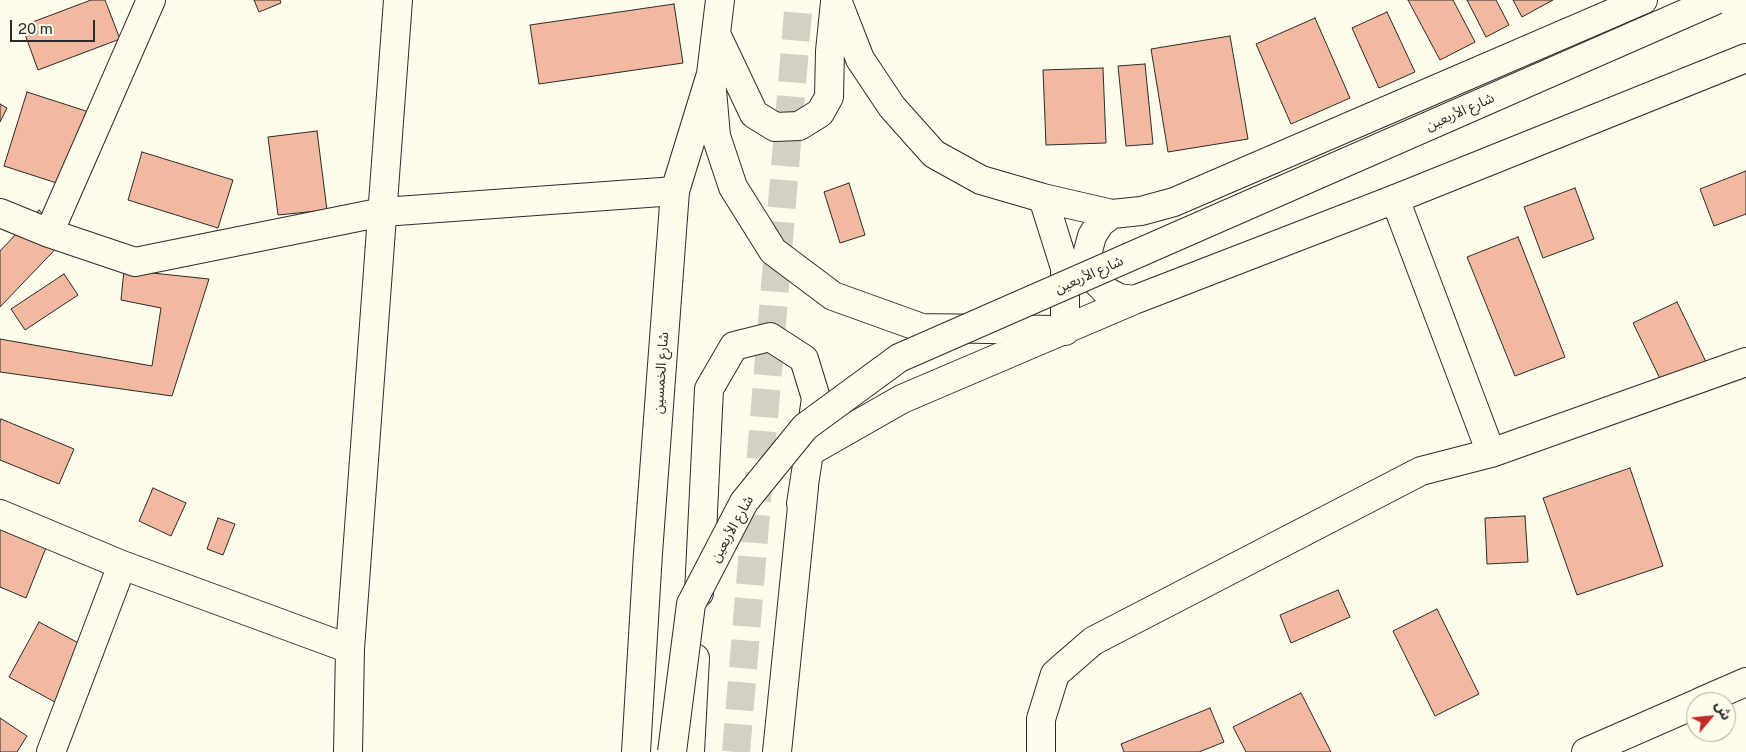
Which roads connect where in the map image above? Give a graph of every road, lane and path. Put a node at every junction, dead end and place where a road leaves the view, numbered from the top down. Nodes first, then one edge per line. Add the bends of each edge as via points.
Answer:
1 (151, 0) edge
2 (398, 0) edge
3 (720, 0) edge
4 (836, 0) edge
5 (1644, 0) edge
6 (1716, 0) edge
7 (717, 36) junction
8 (1746, 58) edge
9 (711, 74) junction
10 (675, 191) junction
11 (1043, 198) junction
12 (1395, 199) junction
13 (383, 212) junction
14 (0, 213) edge
15 (1112, 214) junction
16 (49, 233) junction
17 (1134, 300) junction
18 (1065, 330) junction
19 (1746, 362) edge
20 (1491, 453) junction
21 (801, 504) junction
22 (0, 514) edge
23 (122, 565) junction
24 (350, 649) junction
25 (1746, 682) edge
26 (1723, 692) edge
27 (1686, 708) edge
28 (51, 752) edge
29 (348, 752) edge
30 (636, 752) edge
31 (672, 752) edge
32 (690, 752) edge
33 (777, 752) edge
34 (1041, 752) edge
35 (1586, 752) edge

1 - 16 main road
2 - 13 main road
3 - 7 main road, شارع الخمسين
4 - 7 main road via 829,97 820,113 798,126 775,127 754,114
4 - 11 main road via 860,59 892,107 934,154 981,180
5 - 15 main road via 1174,202 1141,211
6 - 31 main road, شارع الأربعين, bridge via 899,358 805,427 744,502 691,604
7 - 9 main road, شارع الخمسين
8 - 12 main road
9 - 10 main road, شارع الخمسين
9 - 18 main road via 716,136 733,187 773,251 833,296 922,328
10 - 13 main road
10 - 30 main road, شارع الخمسين
11 - 15 main road
11 - 18 main road via 1065,268
12 - 17 main road
12 - 20 main road
13 - 16 main road via 135,262
13 - 24 main road
14 - 16 main road
15 - 17 main road via 1100,223 1092,236 1088,250 1090,266 1095,280 1106,291 1119,298
17 - 18 main road
18 - 21 main road via 902,399 809,452
19 - 20 main road
20 - 34 main road via 1421,471 1093,641 1055,674 1041,719
21 - 32 main road via 816,398 804,359 770,338 734,346 709,389
21 - 33 main road
22 - 23 main road
23 - 24 main road
23 - 28 main road
24 - 29 main road
25 - 26 main road
27 - 35 main road

